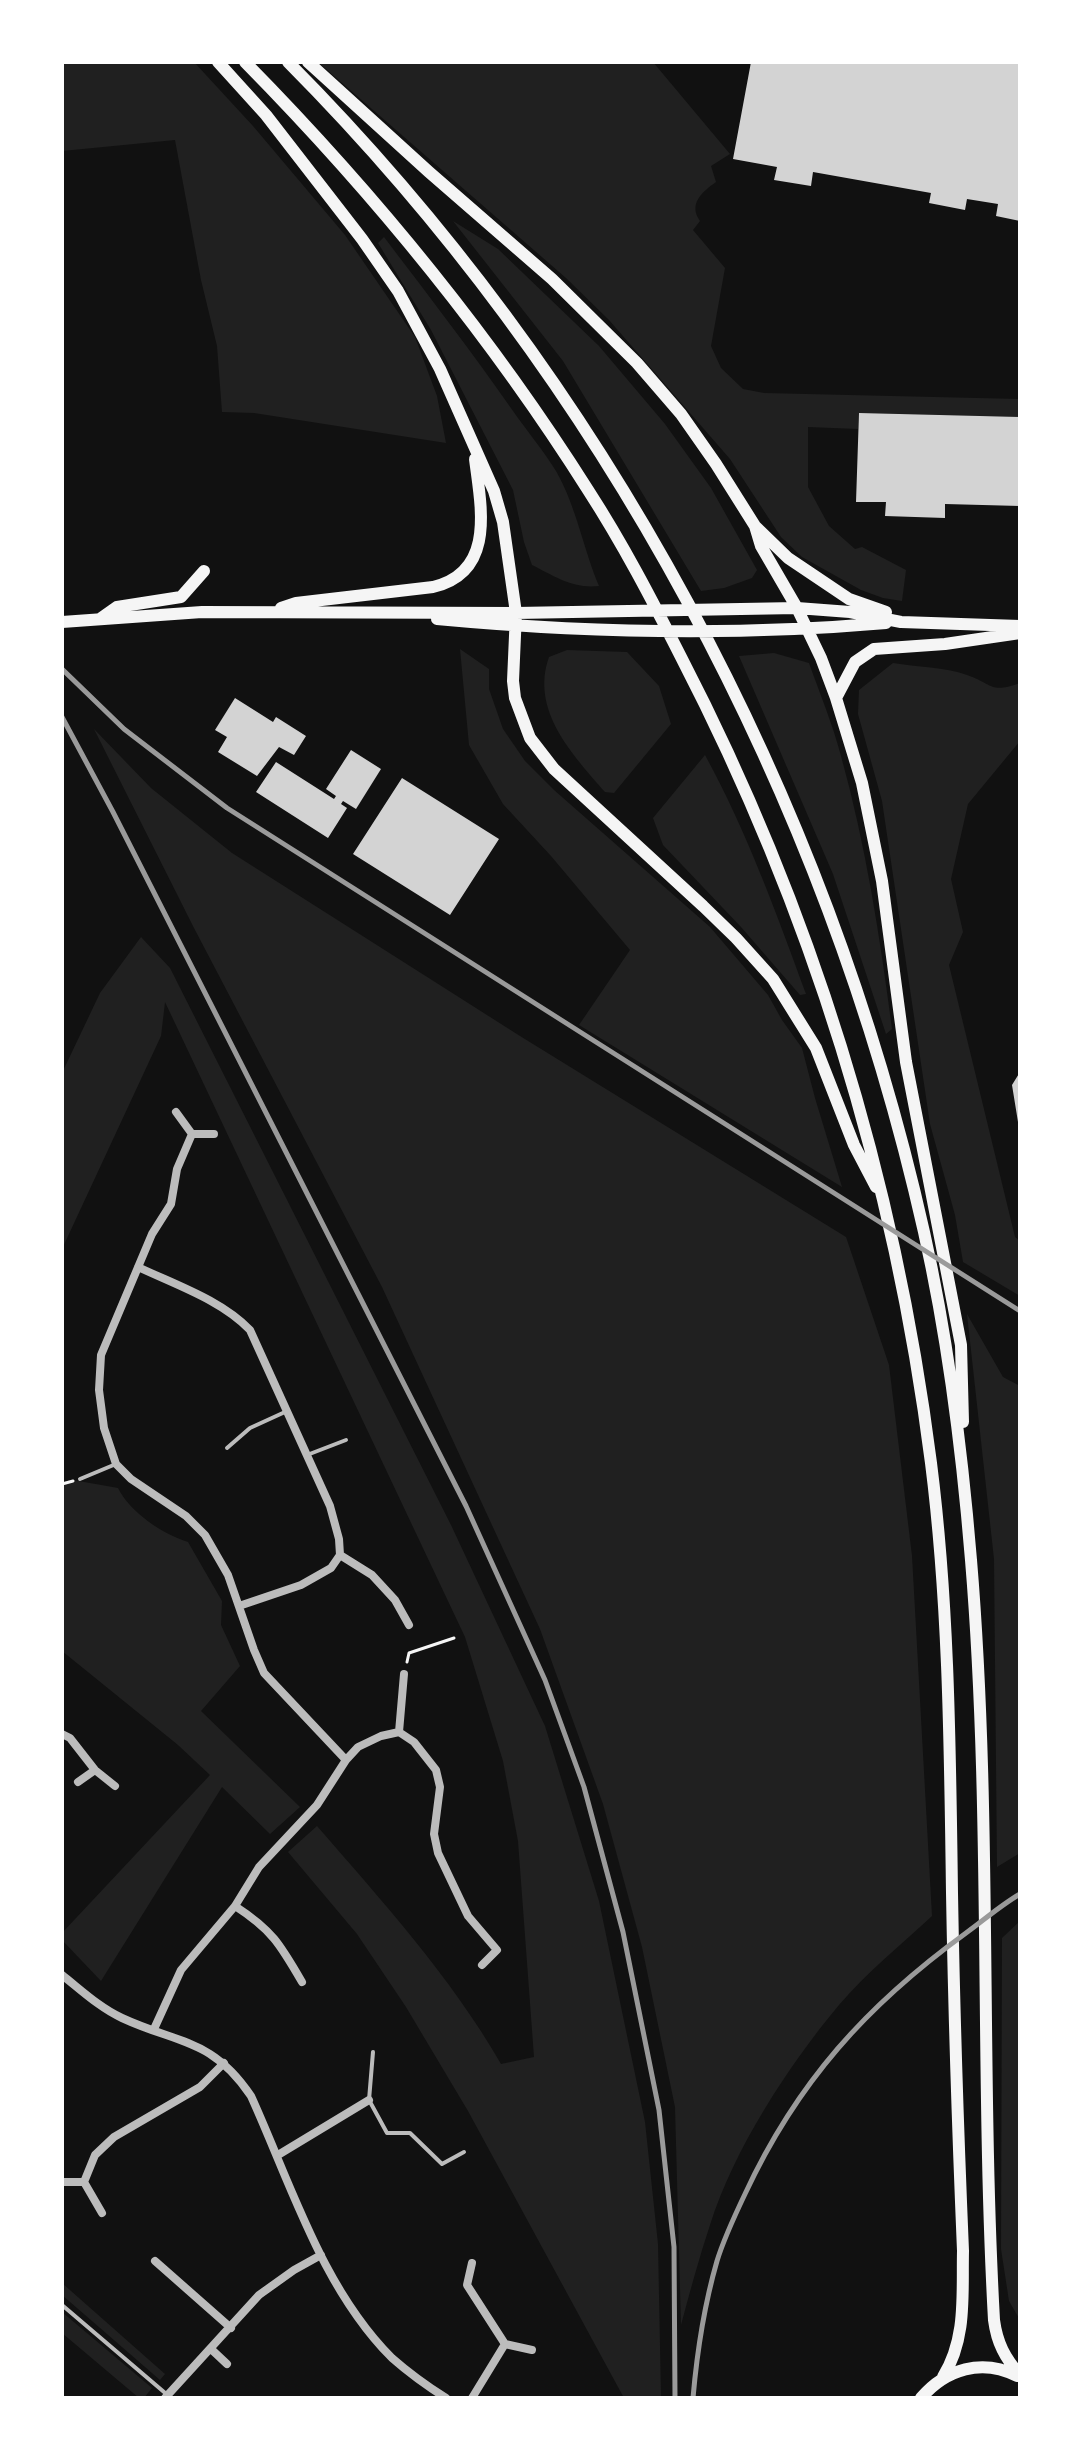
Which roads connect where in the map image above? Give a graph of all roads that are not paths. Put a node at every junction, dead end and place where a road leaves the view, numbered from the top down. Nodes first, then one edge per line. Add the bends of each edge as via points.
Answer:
1 (218, 62) edge
2 (245, 62) edge
3 (288, 62) edge
4 (308, 62) edge
5 (473, 449) junction
6 (755, 526) junction
7 (204, 571) dead end
8 (797, 608) junction
9 (271, 612) junction
10 (360, 613) junction
11 (516, 613) junction
12 (97, 620) junction
13 (62, 622) edge
14 (901, 622) junction
15 (936, 623) junction
16 (514, 626) junction
17 (1020, 626) edge
18 (808, 630) junction
19 (1020, 633) edge
20 (836, 698) junction
21 (176, 1112) dead end
22 (192, 1134) junction
23 (214, 1134) dead end
24 (885, 1203) junction
25 (138, 1267) junction
26 (287, 1411) junction
27 (346, 1440) dead end
28 (227, 1448) dead end
29 (307, 1455) junction
30 (116, 1464) junction
31 (962, 1465) junction
32 (80, 1479) dead end
33 (340, 1555) junction
34 (239, 1606) junction
35 (409, 1625) dead end
36 (404, 1674) road end
37 (399, 1732) junction
38 (62, 1734) edge
39 (346, 1760) junction
40 (95, 1770) junction
41 (78, 1782) dead end
42 (115, 1786) dead end
43 (235, 1906) junction
44 (482, 1965) dead end
45 (62, 1975) edge
46 (302, 1982) dead end
47 (154, 2029) junction
48 (373, 2052) dead end
49 (224, 2063) junction
50 (369, 2100) junction
51 (464, 2152) dead end
52 (278, 2155) junction
53 (62, 2182) edge
54 (84, 2182) junction
55 (102, 2213) dead end
56 (321, 2255) junction
57 (155, 2261) dead end
58 (472, 2263) dead end
59 (62, 2305) edge
60 (231, 2328) junction
61 (505, 2344) junction
62 (211, 2349) junction
63 (532, 2350) dead end
64 (227, 2364) dead end
65 (1020, 2376) edge
66 (943, 2377) junction
67 (168, 2397) edge
68 (446, 2398) edge
69 (472, 2398) edge
70 (921, 2398) edge

1 - 5 main road via 324,187 398,291 440,369
2 - 24 main road via 357,181 466,314 540,417 634,566 756,812 843,1049
3 - 31 main road via 380,159 523,341 616,478 730,686 799,837 877,1057 923,1230
4 - 6 main road via 552,279 637,363 681,414
5 - 9 main road via 482,527 477,550 457,577 433,587 296,603
5 - 11 main road via 503,522
6 - 8 main road
6 - 15 main road via 788,558 849,599
7 - 12 main road via 181,597 117,607
8 - 11 main road
8 - 14 main road
8 - 18 main road
9 - 10 main road
9 - 12 main road
10 - 11 main road
10 - 16 main road
11 - 16 main road
12 - 13 main road
14 - 15 main road
14 - 18 main road
15 - 17 main road
16 - 18 main road
16 - 24 main road via 515,698 530,738 554,769 703,906 773,979 816,1048 854,1145
18 - 20 main road
19 - 20 main road via 874,649 855,662
20 - 31 main road via 871,821 906,1062 961,1345
21 - 22 street
22 - 23 street
22 - 25 street via 177,1169 171,1204
24 - 66 main road via 922,1394 949,1703 962,2316 959,2344
25 - 26 street via 238,1318 250,1330
25 - 30 street via 101,1355 99,1390
26 - 28 lane via 250,1428
26 - 29 street
27 - 29 lane
29 - 33 street via 330,1506
30 - 32 lane
30 - 34 street via 205,1535
31 - 65 main road via 978,1664 994,2320 999,2345
33 - 34 street via 331,1568 301,1585
33 - 35 street via 372,1575
34 - 39 street via 264,1673
36 - 37 street
37 - 39 street via 358,1747
37 - 44 street via 436,1770 438,1853 468,1916 497,1950
38 - 40 street
39 - 43 street via 317,1805 259,1867
40 - 41 street
40 - 42 street
43 - 46 street via 263,1924
43 - 47 street via 181,1970
45 - 47 street via 120,2017
47 - 49 street via 189,2041
48 - 50 lane
49 - 52 street via 251,2096
49 - 54 street via 200,2087 114,2137 95,2155
50 - 51 lane via 387,2133 410,2133 442,2164
50 - 52 street
52 - 56 street
53 - 54 street
54 - 55 street
56 - 60 street via 259,2295
56 - 68 street via 391,2357
57 - 60 street
58 - 61 street via 467,2285
59 - 67 lane
60 - 62 street
61 - 63 street
61 - 69 street
62 - 64 street
62 - 67 street
65 - 66 main road via 978,2367
66 - 70 main road

